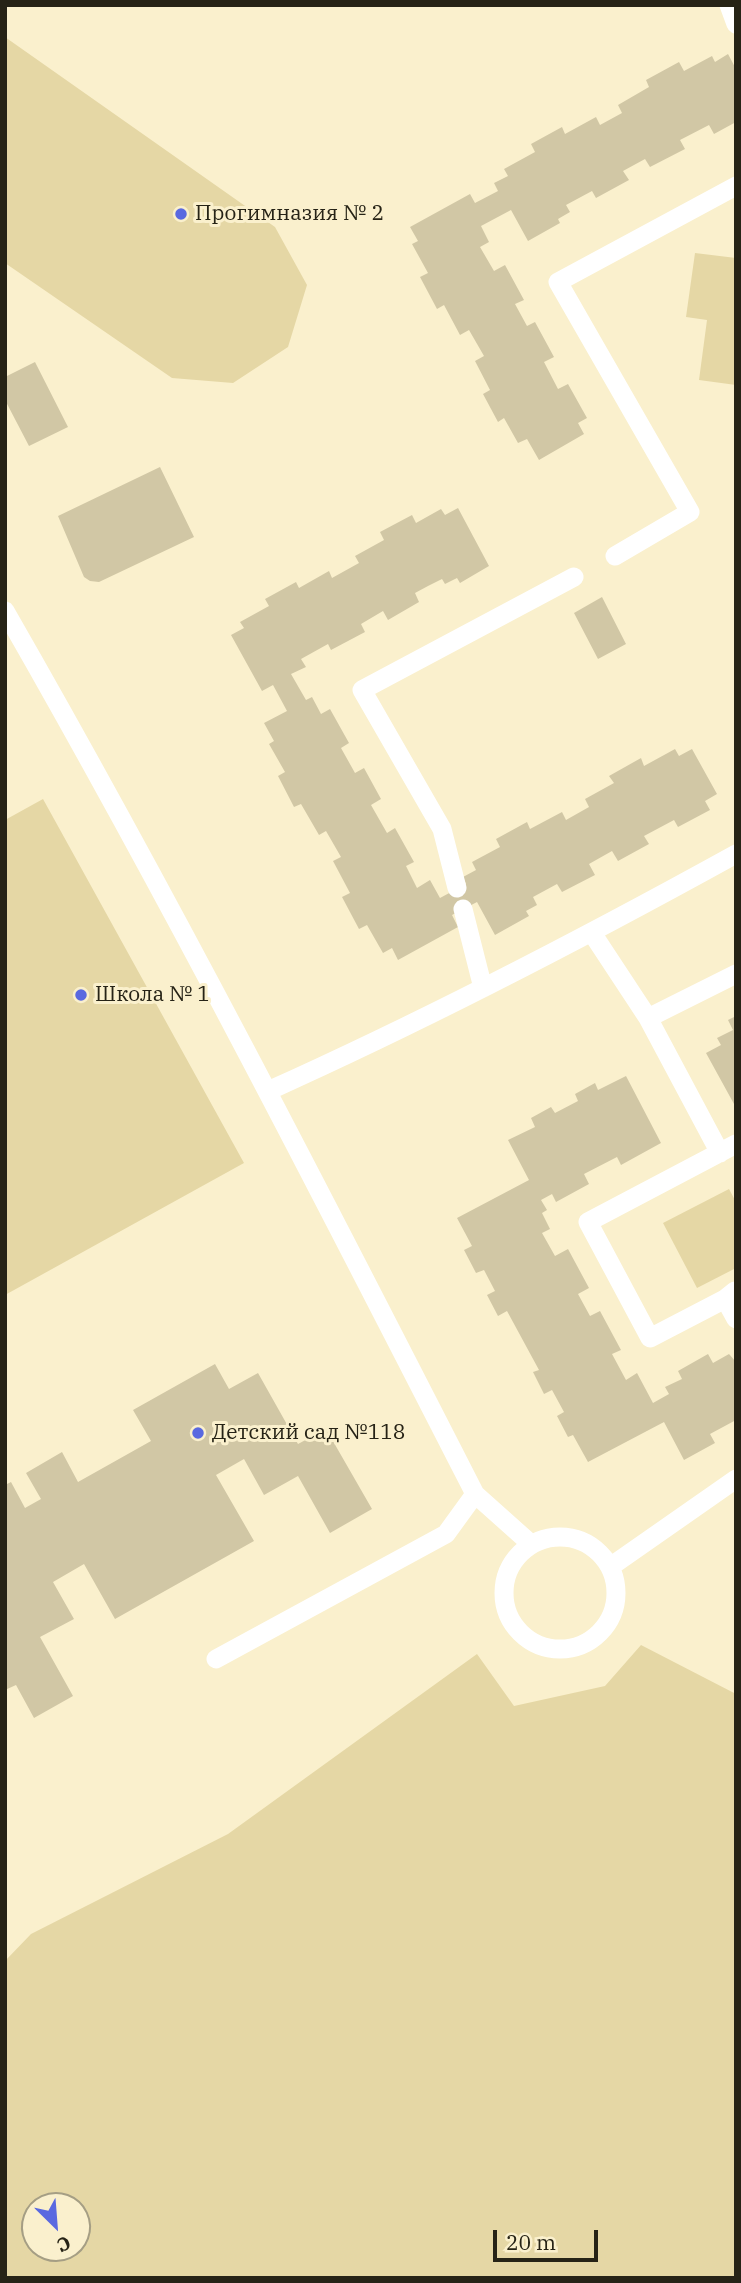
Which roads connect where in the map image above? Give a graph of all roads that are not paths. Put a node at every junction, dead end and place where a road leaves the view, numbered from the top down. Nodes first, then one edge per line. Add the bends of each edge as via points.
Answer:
1 (729, 5) edge
2 (736, 24) edge
3 (736, 186) edge
4 (615, 556) dead end
5 (574, 577) dead end
6 (5, 611) edge
7 (736, 854) edge
8 (457, 888) dead end
9 (463, 909) dead end
10 (592, 933) junction
11 (736, 974) edge
12 (483, 988) junction
13 (648, 1018) junction
14 (268, 1091) junction
15 (728, 1149) edge
16 (730, 1295) edge
17 (736, 1319) edge
18 (736, 1479) edge
19 (475, 1494) junction
20 (531, 1544) junction
21 (610, 1567) junction
22 (216, 1659) dead end

1 - 2 lane
3 - 4 lane via 558,282 690,512
5 - 8 lane via 362,690 442,829
6 - 14 lane via 93,764
7 - 10 lane
9 - 12 lane
10 - 12 lane
10 - 13 lane
11 - 13 lane
12 - 14 lane
13 - 15 lane
14 - 19 lane
15 - 16 lane via 588,1222 650,1338
16 - 17 lane
18 - 21 lane
19 - 20 lane
19 - 22 lane via 446,1534
20 - 21 lane via 548,1538 575,1539 600,1552
20 - 21 lane via 509,1569 504,1601 519,1632 548,1648 565,1650 581,1645 607,1625 617,1595

